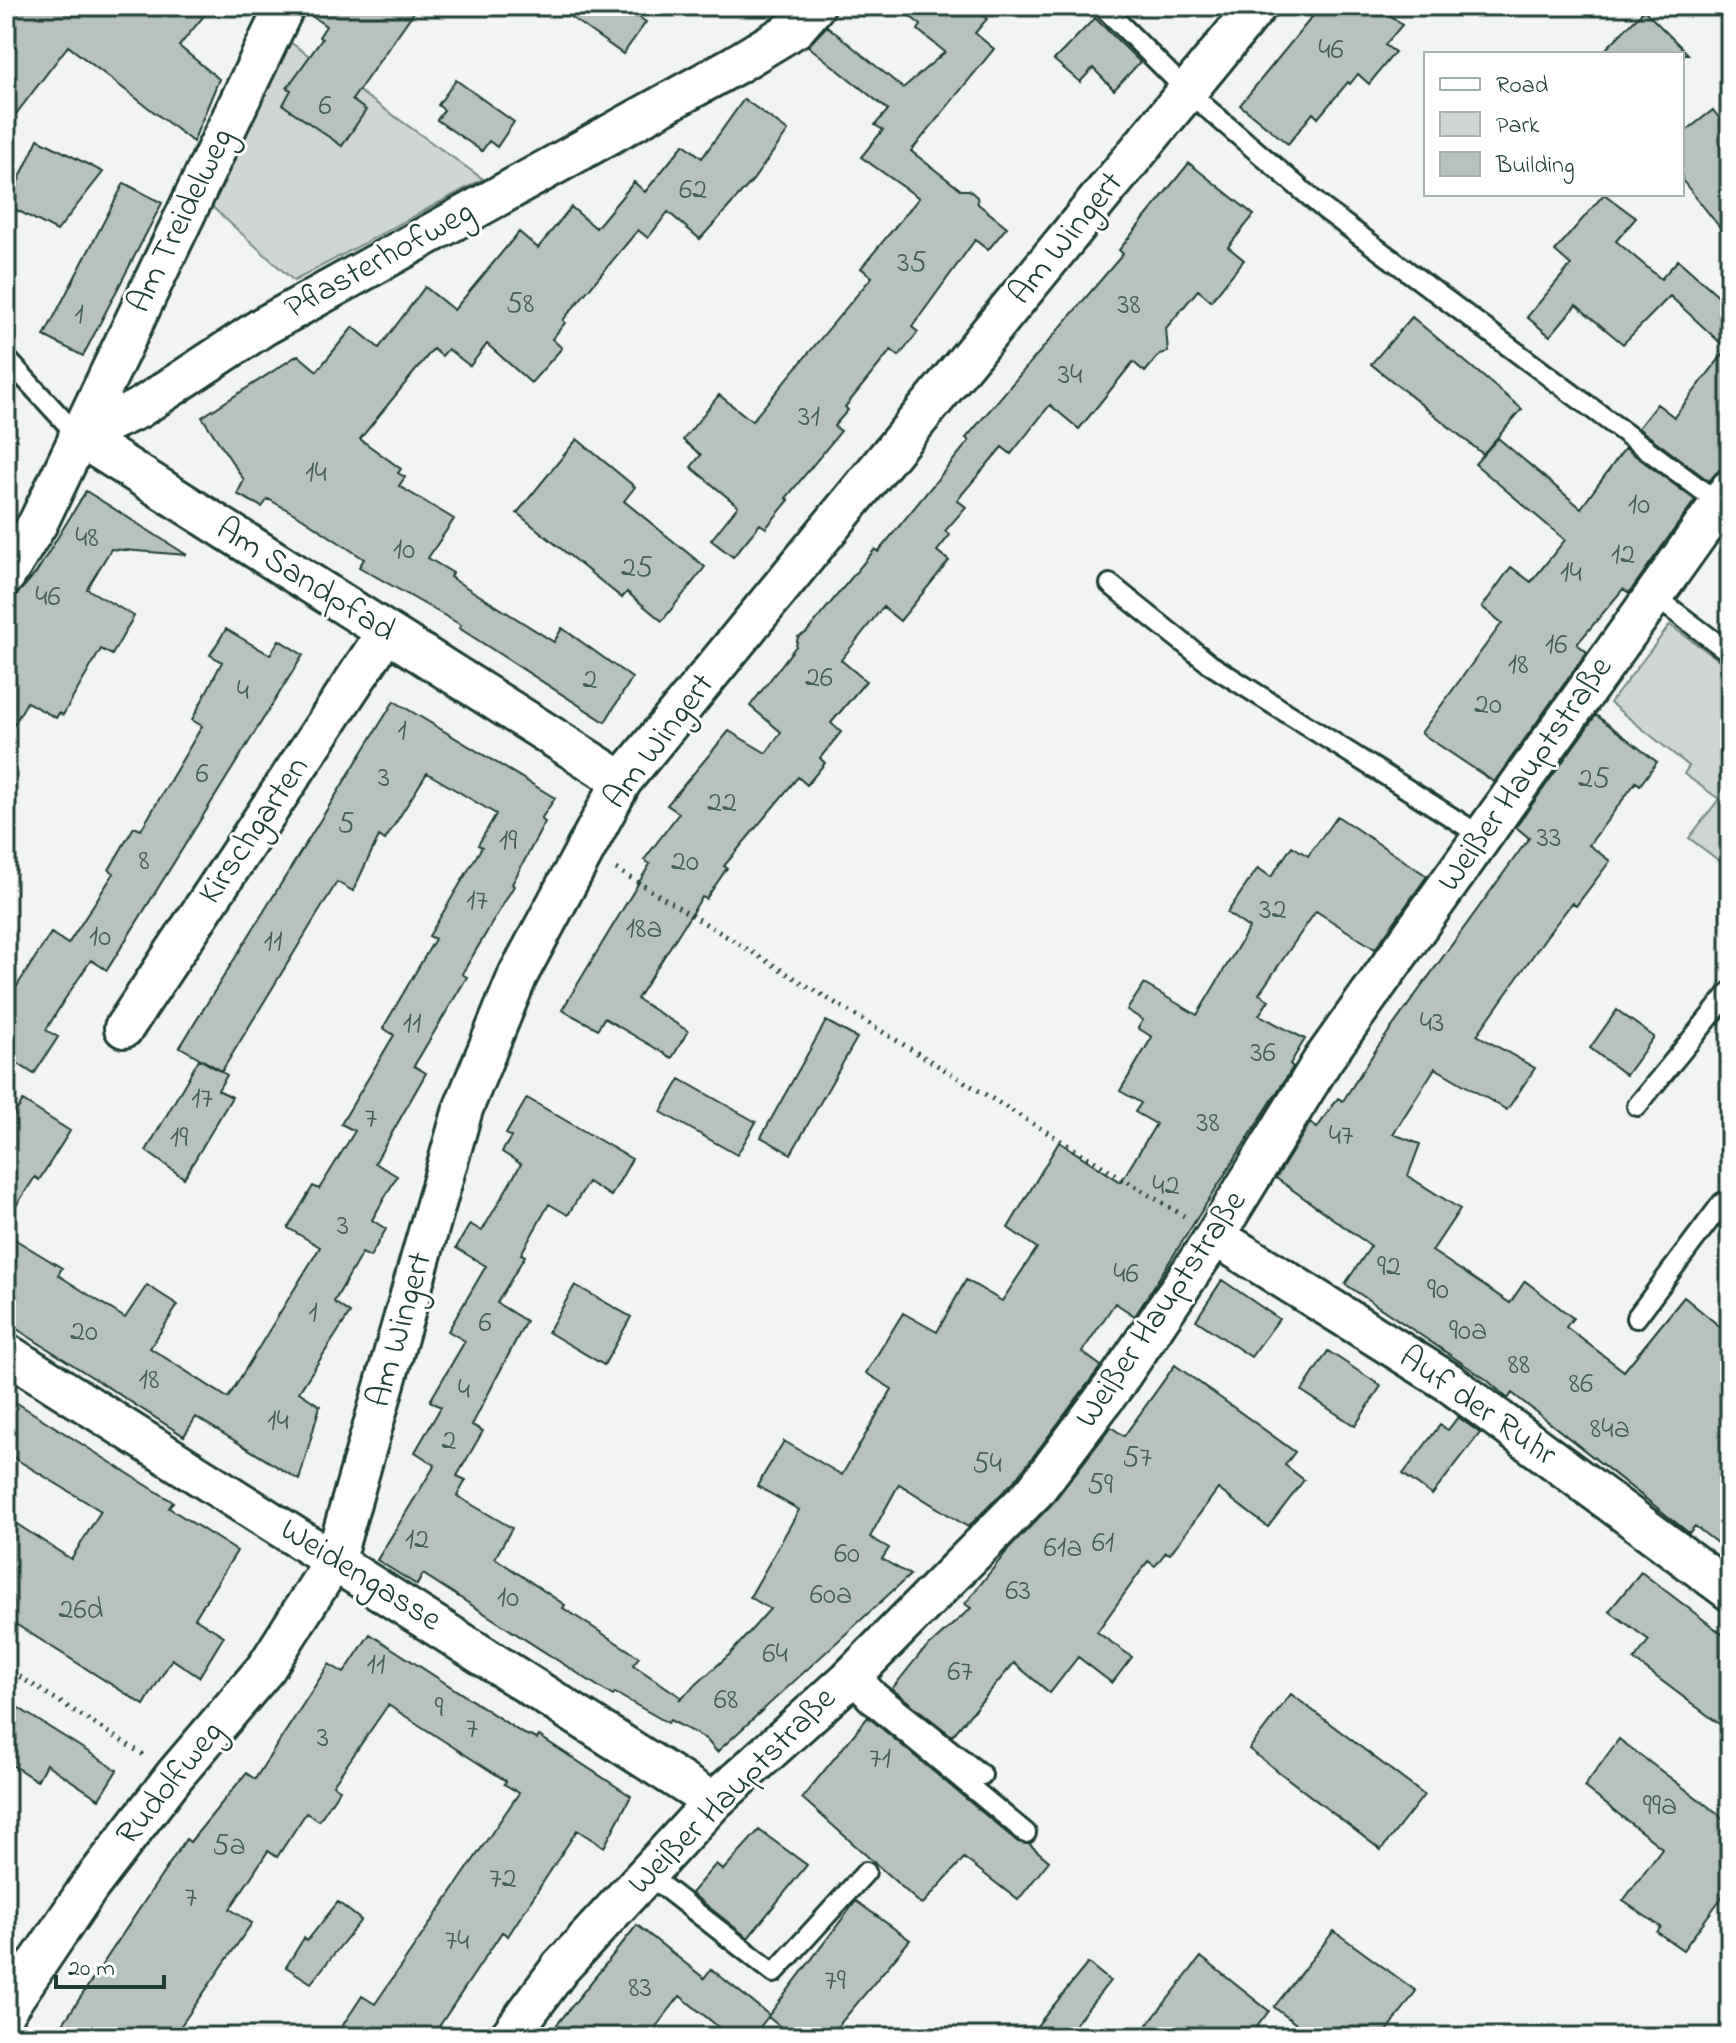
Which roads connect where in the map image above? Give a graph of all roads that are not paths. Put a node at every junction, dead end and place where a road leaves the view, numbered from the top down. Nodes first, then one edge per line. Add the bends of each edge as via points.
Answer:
1 (285, 6) edge
2 (815, 6) edge
3 (1102, 6) edge
4 (1257, 6) edge
5 (1188, 92) junction
6 (6, 358) edge
7 (78, 436) junction
8 (1724, 496) edge
9 (6, 575) edge
10 (1110, 584) dead end
11 (1653, 595) junction
12 (386, 633) junction
13 (1730, 653) edge
14 (622, 781) junction
15 (1483, 837) junction
16 (1730, 992) edge
17 (124, 1028) dead end
18 (1637, 1106) dead end
19 (1730, 1209) edge
20 (1215, 1236) junction
21 (1636, 1318) dead end
22 (6, 1353) edge
23 (335, 1559) junction
24 (1730, 1591) edge
25 (852, 1675) junction
26 (982, 1775) dead end
27 (713, 1802) junction
28 (1026, 1833) dead end
29 (866, 1872) dead end
30 (647, 1874) junction
31 (6, 2010) edge
32 (509, 2037) edge

1 - 7 street, Am Treidelweg
2 - 7 street, Pflasterhofweg via 796,28 735,65 264,326 138,409
3 - 5 lane
4 - 5 street, Am Wingert
5 - 8 lane, Weißer Hauptstraße via 1324,209
5 - 14 street, Am Wingert
6 - 7 lane, Am Sandpfad
7 - 9 street via 38,523
7 - 12 street, Am Sandpfad
8 - 11 street, Weißer Hauptstraße
10 - 15 lane via 1211,665
11 - 13 lane
11 - 15 street, Weißer Hauptstraße
12 - 14 street, Am Sandpfad
12 - 17 street, Kirschgarten
14 - 23 street, Am Wingert via 518,975 463,1109
15 - 20 street, Weißer Hauptstraße via 1323,1060
16 - 18 lane
19 - 21 lane via 1722,1203
20 - 24 street, Auf der Ruhr via 1447,1381
20 - 25 street, Weißer Hauptstraße via 1116,1383 1034,1492
22 - 23 street, Weidengasse
23 - 27 street, Weidengasse
23 - 31 street, Rudolfweg via 266,1668 89,1887
25 - 26 lane
25 - 27 street, Weißer Hauptstraße
25 - 28 lane via 867,1701
27 - 30 street, Weißer Hauptstraße
29 - 30 lane via 774,1973
30 - 32 street, Weißer Hauptstraße via 560,1968

